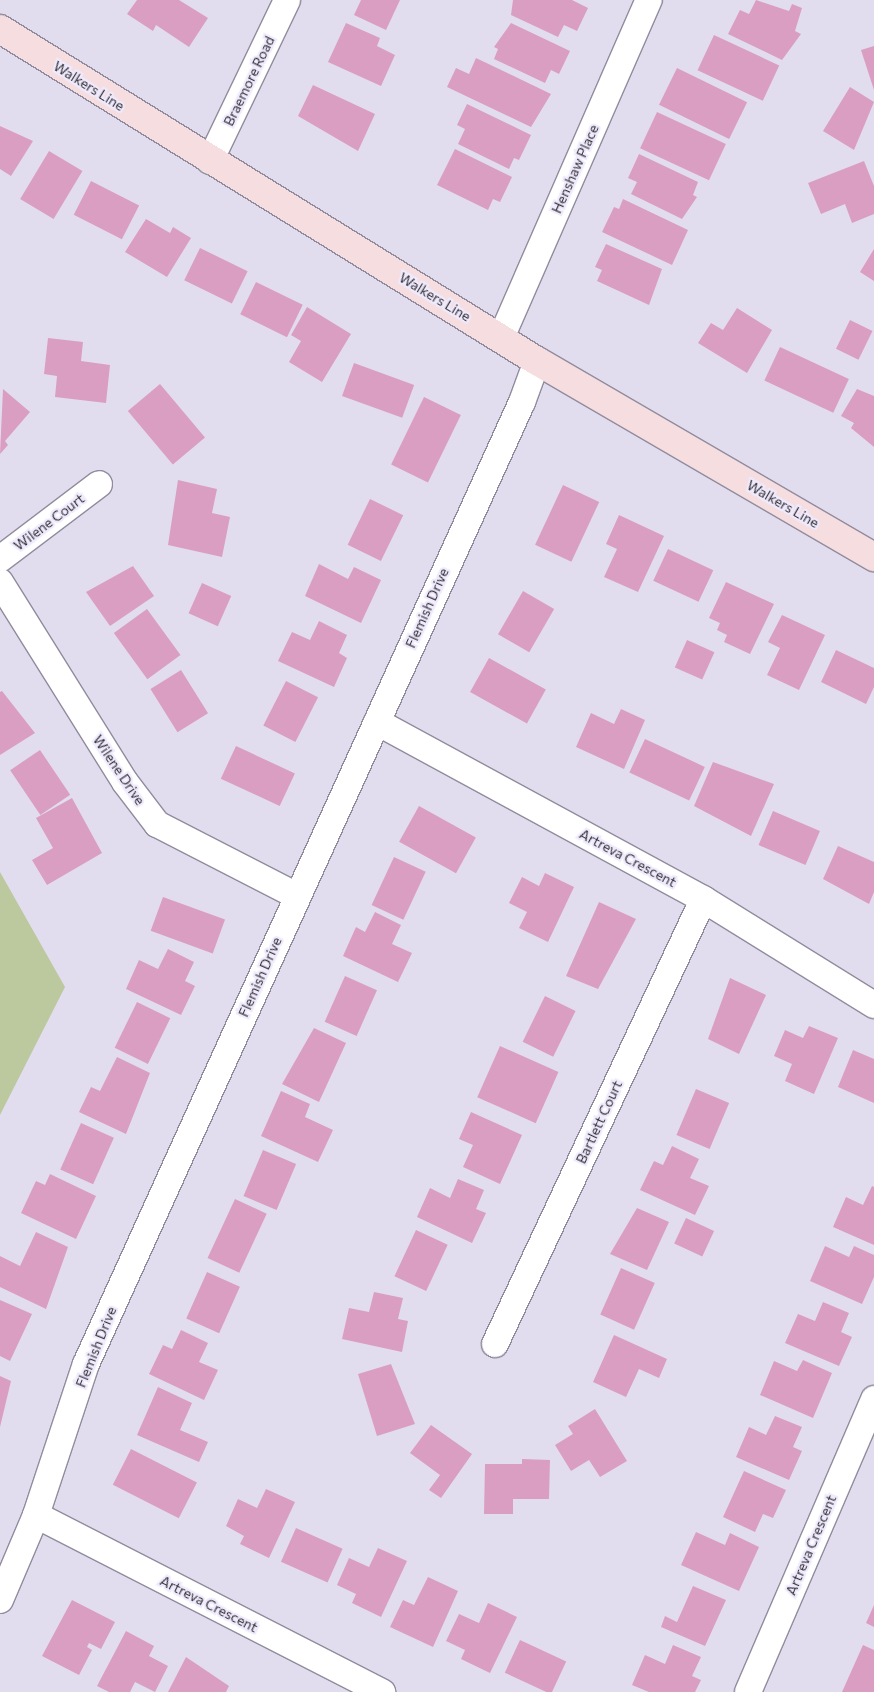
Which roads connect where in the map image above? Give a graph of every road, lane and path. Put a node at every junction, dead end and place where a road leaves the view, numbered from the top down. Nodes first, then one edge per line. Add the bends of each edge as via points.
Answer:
1 (287, 0) edge
2 (649, 0) edge
3 (0, 29) edge
4 (210, 161) junction
5 (501, 338) junction
6 (537, 361) junction
7 (99, 484) dead end
8 (874, 558) edge
9 (0, 559) edge
10 (0, 582) edge
11 (377, 722) junction
12 (297, 896) junction
13 (703, 899) junction
14 (874, 1005) edge
15 (495, 1344) dead end
16 (874, 1399) edge
17 (36, 1515) junction
18 (0, 1600) edge
19 (382, 1692) edge
20 (748, 1692) edge

1 - 4 street, Braemore Road
2 - 5 street, Henshaw Place
3 - 4 main road, Walkers Line
4 - 5 main road, Walkers Line
5 - 6 main road, Walkers Line
6 - 8 main road, Walkers Line
6 - 11 street, Flemish Drive
7 - 9 street, Wilene Court
10 - 12 street, Wilene Drive via 125,782 157,824
11 - 12 street, Flemish Drive
11 - 13 street, Artreva Crescent
12 - 17 street, Flemish Drive via 86,1364
13 - 14 street, Artreva Crescent
13 - 15 street, Bartlett Court
16 - 20 street, Artreva Crescent
17 - 18 street, Flemish Drive
17 - 19 street, Artreva Crescent

